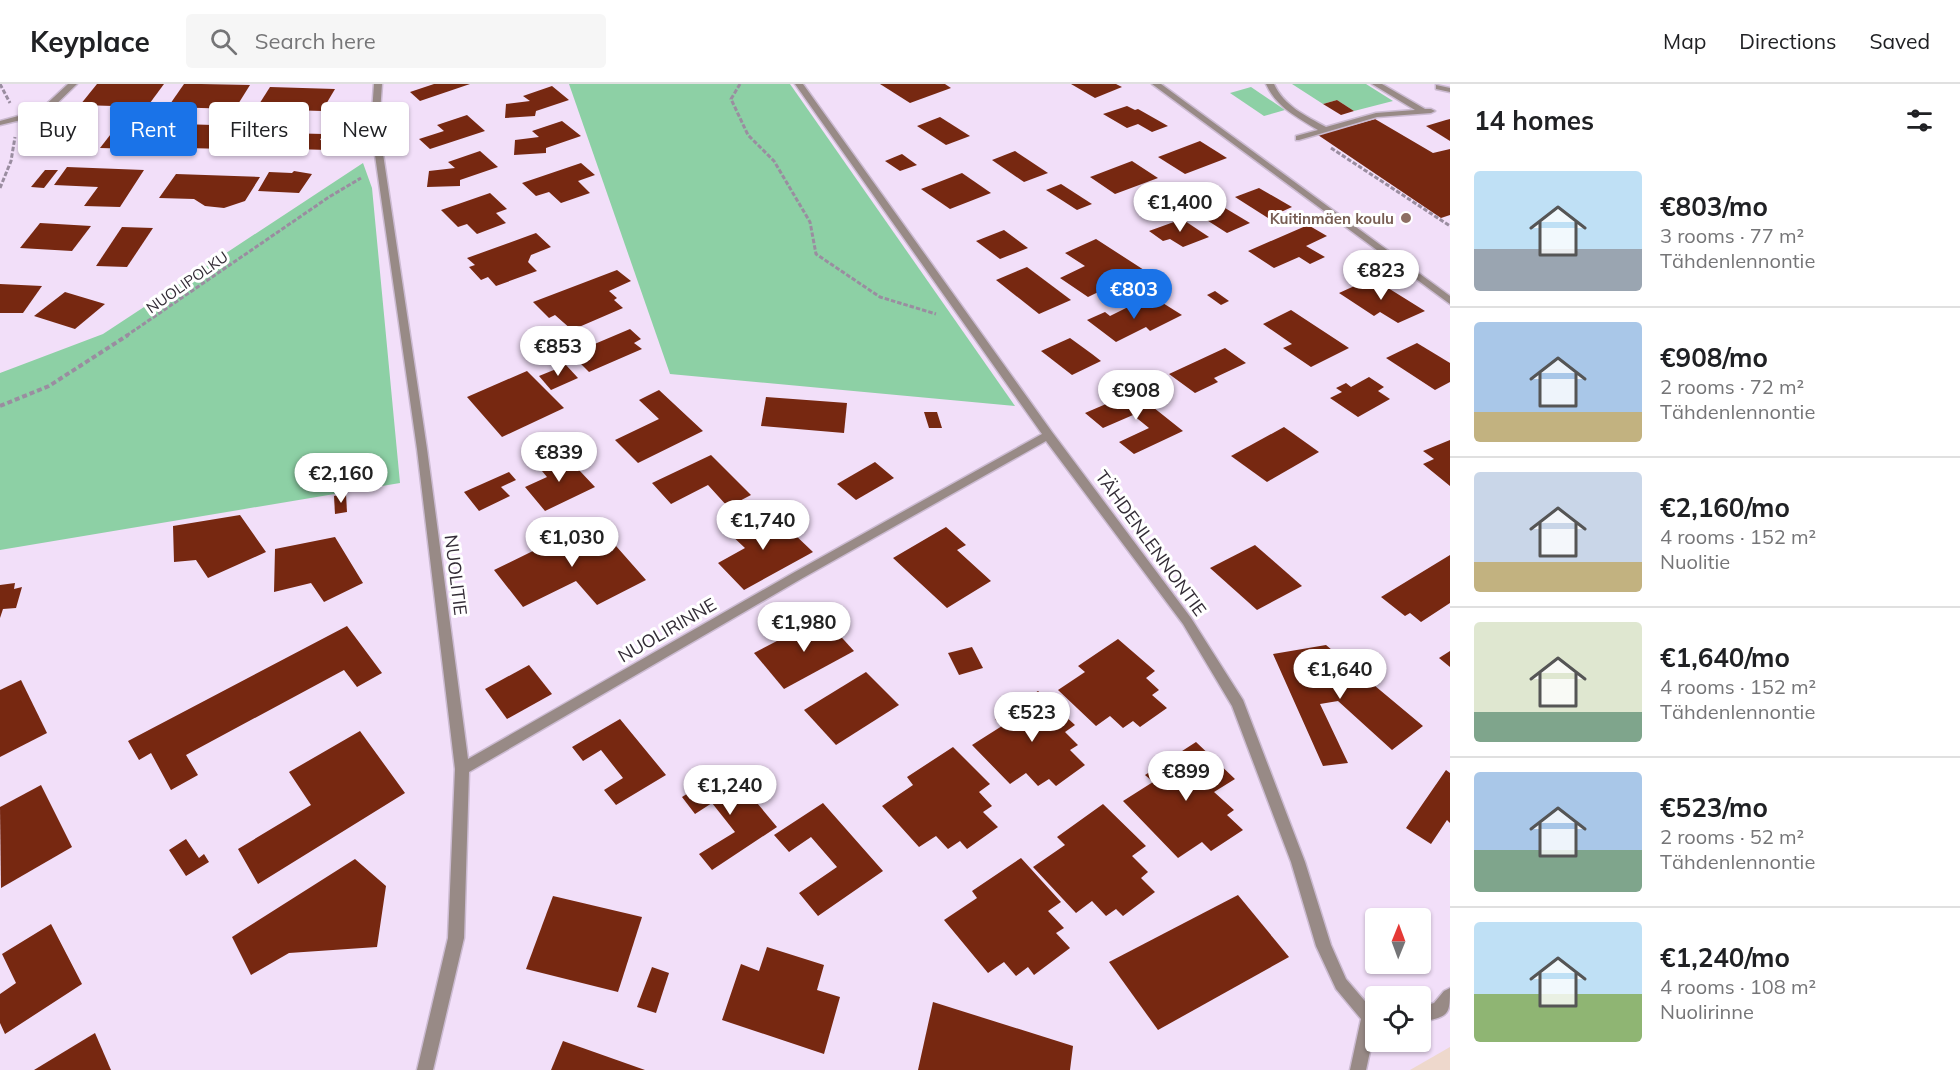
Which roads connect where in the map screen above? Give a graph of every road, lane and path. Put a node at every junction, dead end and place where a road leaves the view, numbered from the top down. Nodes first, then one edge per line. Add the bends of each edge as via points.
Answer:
1 (73, 84) edge
2 (378, 84) edge
3 (740, 84) edge
4 (800, 84) edge
5 (1156, 84) edge
6 (1270, 84) edge
7 (1376, 84) edge
8 (1439, 87) dead end
9 (1450, 90) edge
10 (0, 123) edge
11 (1324, 130) junction
12 (1310, 135) junction
13 (1299, 138) dead end
14 (380, 166) junction
15 (1450, 226) edge
16 (1450, 301) edge
17 (966, 320) junction
18 (0, 406) edge
19 (1048, 435) junction
20 (462, 769) junction
21 (1450, 996) edge
22 (1365, 1010) edge
23 (1431, 1012) edge
24 (1365, 1044) edge
25 (425, 1070) edge
26 (1358, 1070) edge

1 - 10 street via 43,112
2 - 14 street, NUOLITIE via 375,127
3 - 17 path via 731,99 748,135 774,162 810,222 816,254 880,297
4 - 17 street, TÄHDENLENNONTIE
5 - 16 street
6 - 11 street via 1287,107
7 - 11 street via 1428,112 1376,115
8 - 9 street
11 - 12 street
12 - 13 street
12 - 15 path
14 - 18 path, NUOLIPOLKU via 49,386
14 - 20 street, NUOLITIE via 422,449
17 - 19 street, TÄHDENLENNONTIE
19 - 20 street, NUOLIRINNE
19 - 22 street, TÄHDENLENNONTIE via 1187,621 1238,704 1298,862 1324,946 1341,984
20 - 25 street, NUOLITIE via 456,938
21 - 23 street via 1439,1010
24 - 26 street, TÄHDENLENNONTIE

